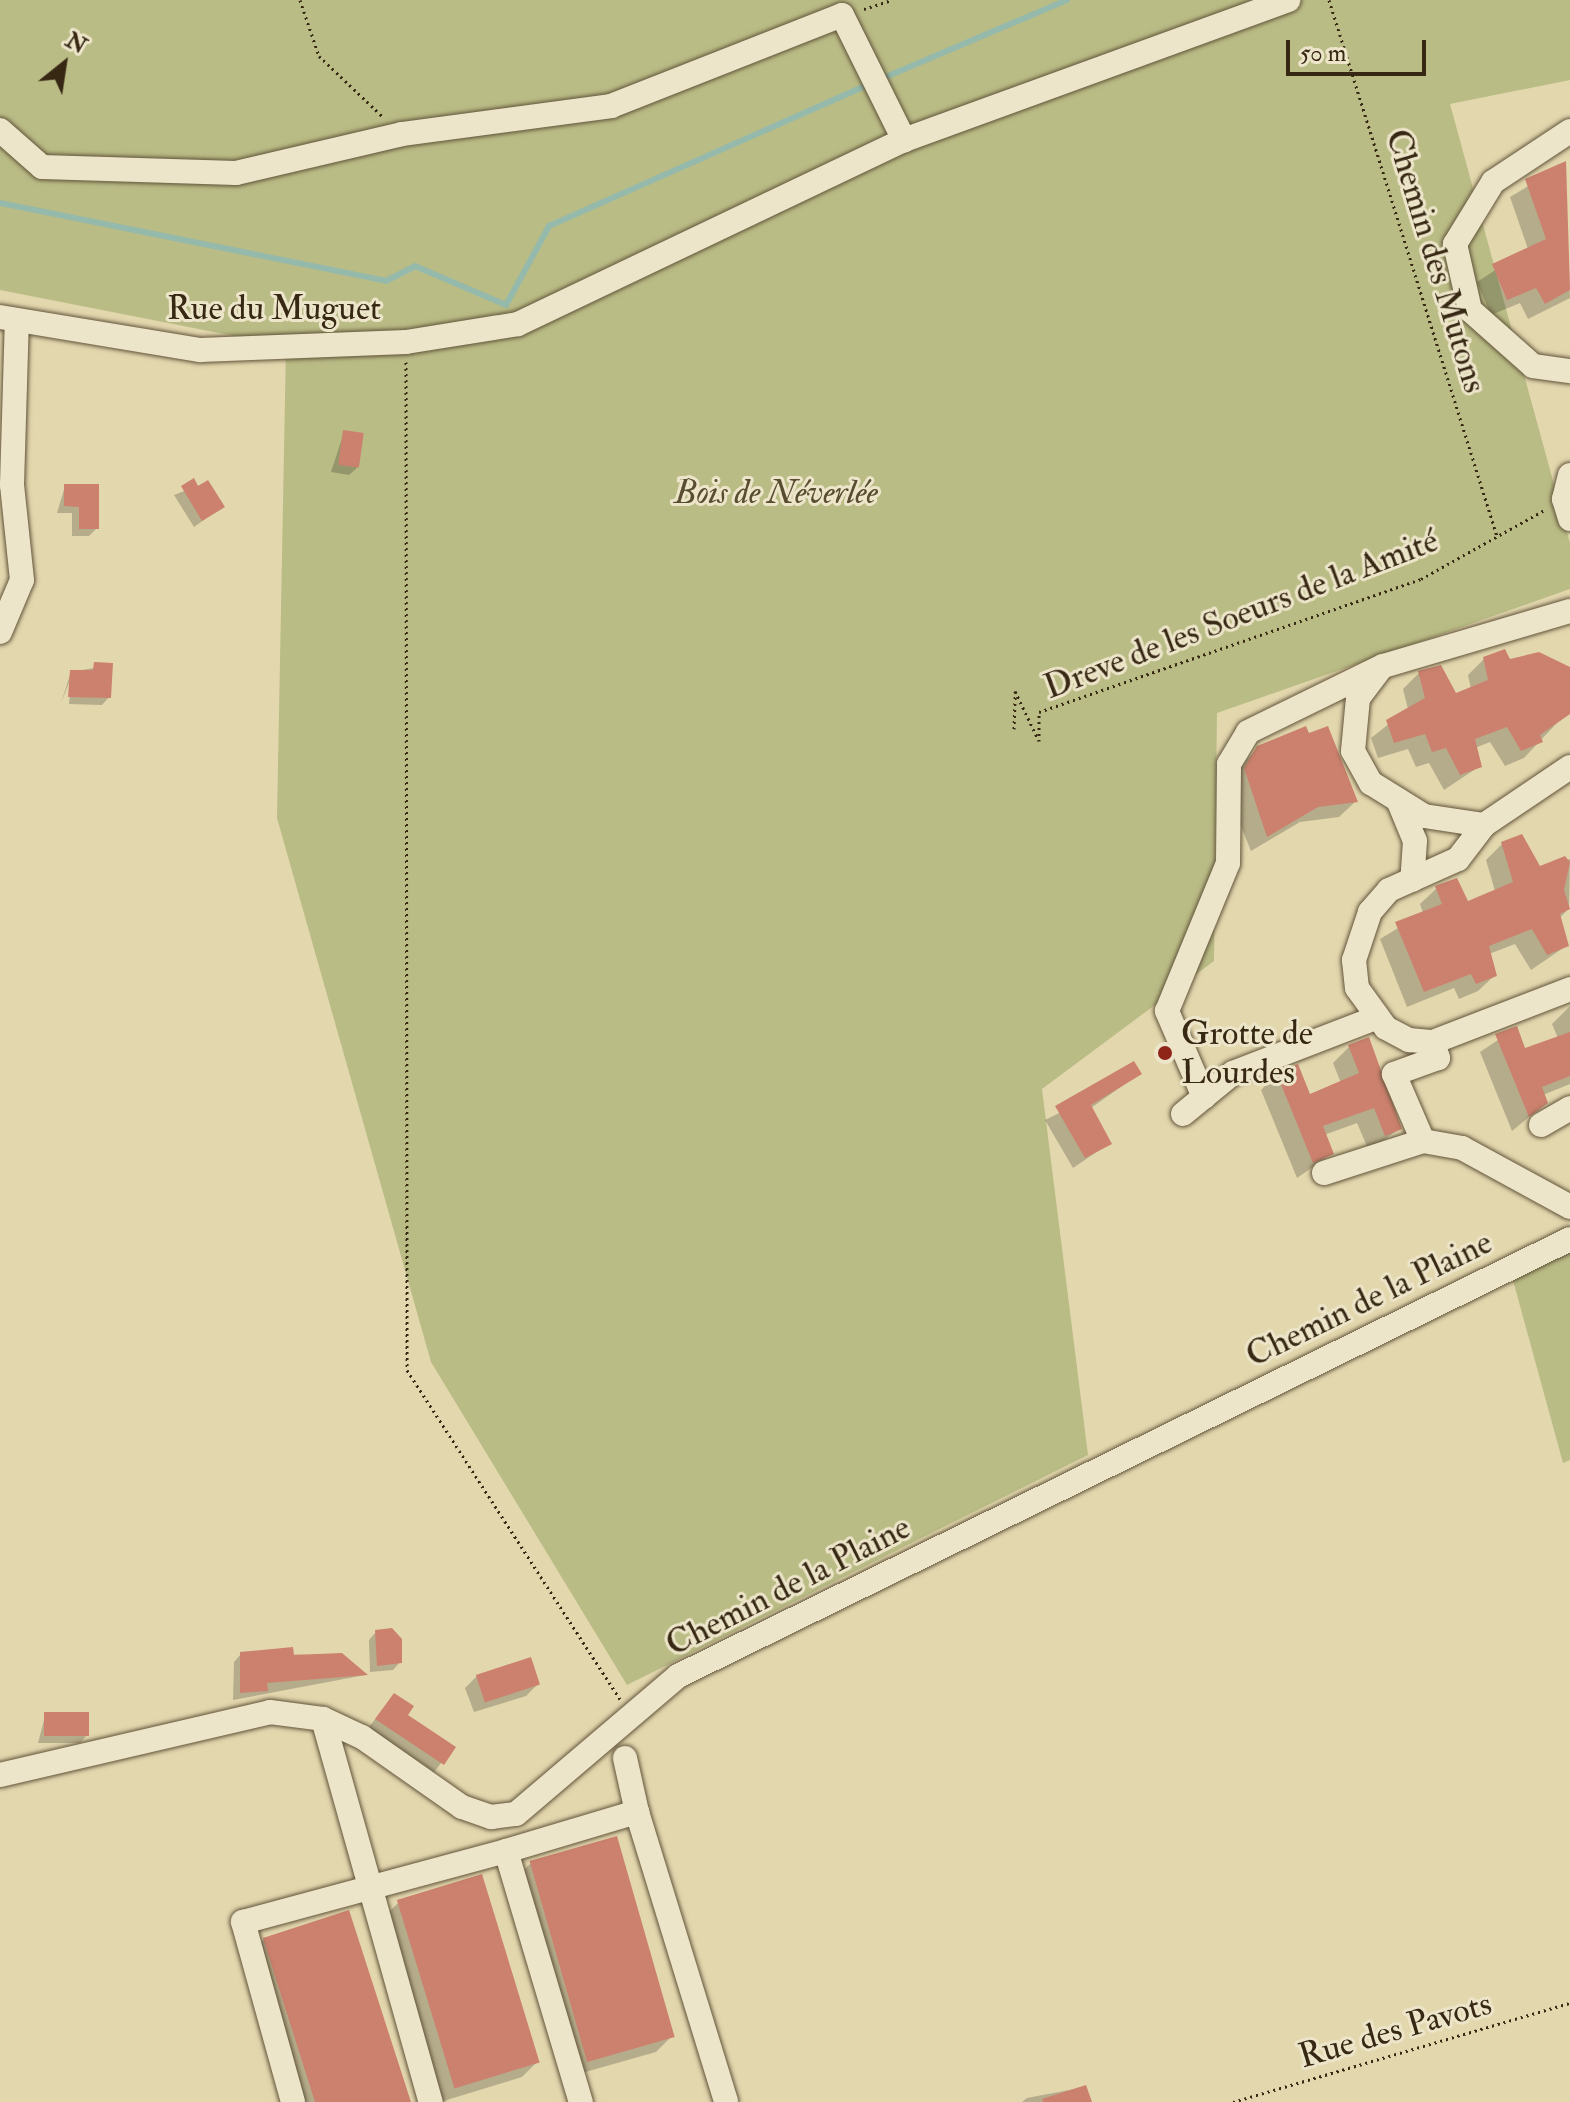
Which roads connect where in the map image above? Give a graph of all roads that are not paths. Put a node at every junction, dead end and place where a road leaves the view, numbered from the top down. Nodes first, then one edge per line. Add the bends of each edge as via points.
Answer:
1 (1288, 0) edge
2 (0, 130) edge
3 (1570, 131) edge
4 (904, 140) junction
5 (8, 319) edge
6 (1570, 371) edge
7 (1570, 475) edge
8 (1567, 509) edge
9 (1570, 611) edge
10 (0, 632) edge
11 (1383, 666) junction
12 (1570, 767) edge
13 (1398, 800) junction
14 (1484, 825) junction
15 (1412, 880) junction
16 (1570, 989) edge
17 (1378, 1017) junction
18 (1433, 1042) junction
19 (1204, 1097) junction
20 (1570, 1108) edge
21 (1183, 1114) dead end
22 (1541, 1125) dead end
23 (1423, 1141) junction
24 (1324, 1173) dead end
25 (1570, 1207) edge
26 (1570, 1239) edge
27 (323, 1719) junction
28 (625, 1758) dead end
29 (0, 1775) edge
30 (637, 1812) junction
31 (506, 1851) junction
32 (367, 1886) junction
33 (293, 2102) edge
34 (431, 2102) edge
35 (581, 2102) edge
36 (726, 2102) edge

1 - 4 street, Rue du Muguet
2 - 4 street via 42,167 236,173 402,134 611,106 842,15
3 - 6 street via 1493,182 1455,244 1470,310 1533,366
4 - 5 street, Rue du Muguet via 518,324 406,342 200,350
5 - 10 street via 12,485 22,580
7 - 8 street
9 - 11 street
11 - 13 street via 1358,698 1353,751 1371,783
11 - 19 street via 1248,732 1229,764 1228,863 1167,1011
12 - 14 street
13 - 14 street via 1424,816
13 - 15 street via 1415,841
14 - 15 street via 1458,859
15 - 17 street via 1389,890 1370,912 1354,960 1357,988
16 - 18 street
17 - 18 street via 1409,1040
17 - 19 street via 1233,1073
18 - 23 street via 1438,1058 1394,1074
19 - 21 street
20 - 22 street
23 - 24 street
23 - 25 street via 1462,1148
26 - 27 street, Chemin de la Plaine via 678,1676 634,1721 516,1814 491,1817 462,1807
27 - 29 street, Chemin de la Plaine via 270,1712
27 - 32 street
28 - 30 street
30 - 31 street
30 - 36 street
31 - 32 street
31 - 35 street
32 - 33 street via 243,1922
32 - 34 street

